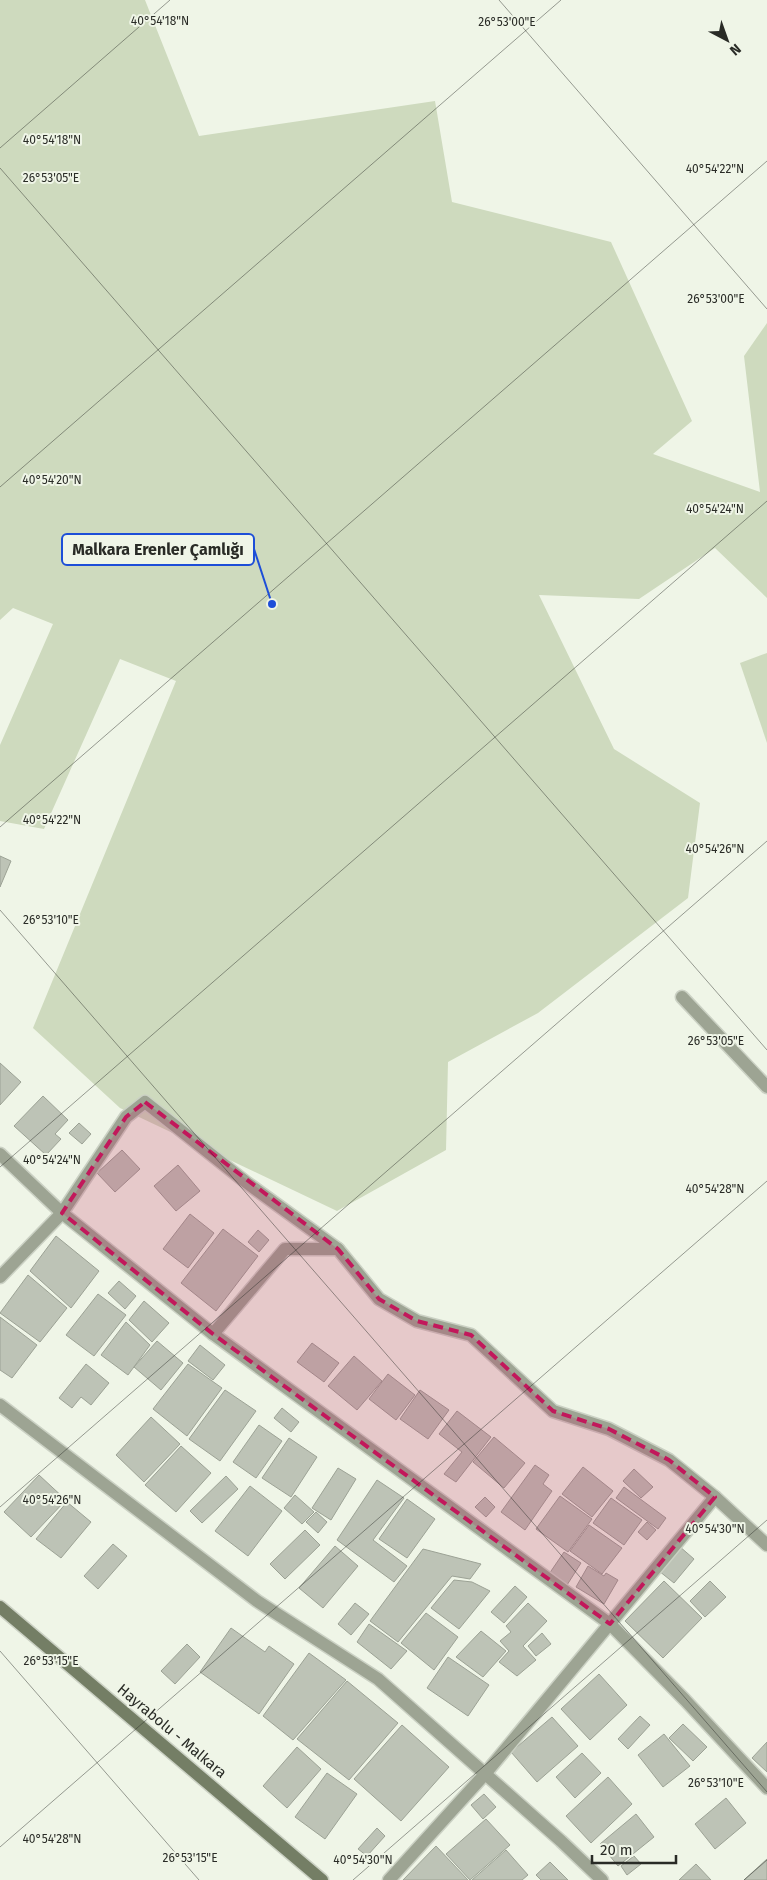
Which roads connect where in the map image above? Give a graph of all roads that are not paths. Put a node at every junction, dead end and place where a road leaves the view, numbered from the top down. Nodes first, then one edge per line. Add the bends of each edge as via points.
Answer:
1 (682, 997) dead end
2 (767, 1087) edge
3 (0, 1154) edge
4 (62, 1213) junction
5 (338, 1249) junction
6 (0, 1277) edge
7 (213, 1334) junction
8 (0, 1405) edge
9 (715, 1497) junction
10 (767, 1544) edge
11 (0, 1608) edge
12 (610, 1624) junction
13 (485, 1774) junction
14 (767, 1788) edge
15 (322, 1880) edge
16 (389, 1880) edge
17 (602, 1880) edge

1 - 2 street
3 - 4 street
4 - 5 street via 126,1117 145,1102
4 - 6 street
4 - 7 street
5 - 7 street via 285,1249
5 - 9 street via 379,1299 417,1321 471,1335 552,1411 609,1429 669,1460
7 - 12 street
8 - 13 street via 257,1600 378,1679
9 - 10 street
9 - 12 street
11 - 15 main road, Hayrabolu - Malkara
12 - 13 street
12 - 14 street
13 - 16 street
13 - 17 street

